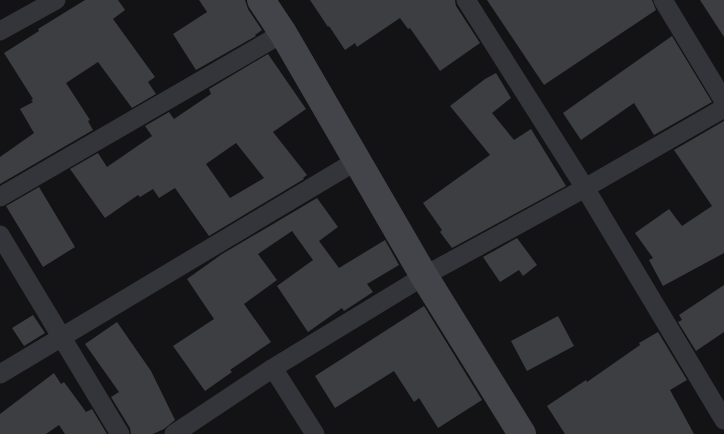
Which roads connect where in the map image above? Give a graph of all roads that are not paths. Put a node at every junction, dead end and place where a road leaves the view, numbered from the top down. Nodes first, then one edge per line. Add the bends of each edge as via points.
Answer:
1 (56, 0) edge
2 (261, 0) edge
3 (466, 0) edge
4 (663, 0) edge
5 (0, 31) edge
6 (283, 33) junction
7 (724, 101) edge
8 (724, 108) edge
9 (356, 161) junction
10 (585, 188) junction
11 (0, 197) edge
12 (0, 235) edge
13 (424, 276) junction
14 (61, 337) junction
15 (273, 368) junction
16 (0, 374) edge
17 (724, 420) edge
18 (120, 434) edge
19 (174, 434) edge
20 (316, 434) edge
21 (522, 434) edge

1 - 5 street
2 - 6 main road
3 - 10 street
4 - 7 street
6 - 9 main road
6 - 11 street
8 - 10 street
9 - 13 main road
9 - 14 street
10 - 13 street
10 - 17 street
12 - 14 street
13 - 15 street
13 - 21 main road
14 - 16 street
14 - 18 street
15 - 19 street
15 - 20 street

